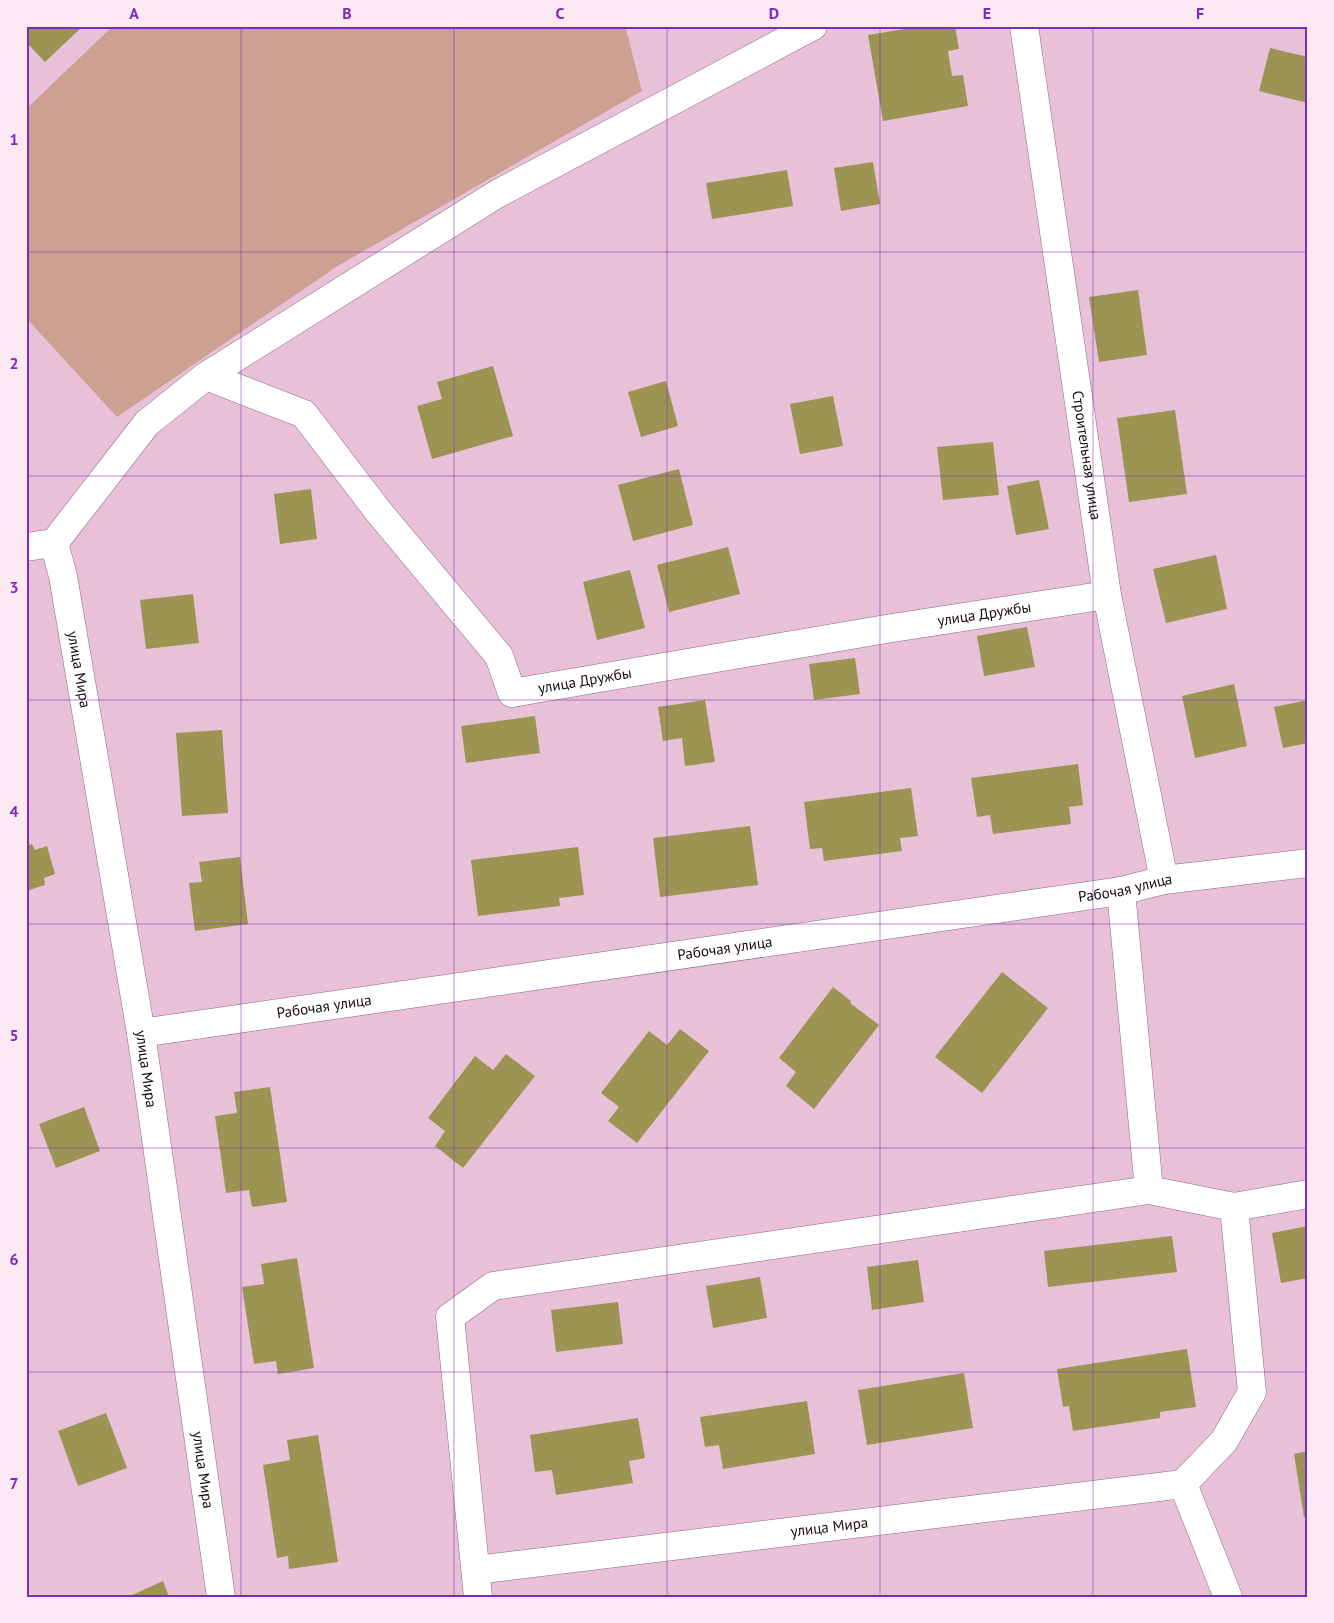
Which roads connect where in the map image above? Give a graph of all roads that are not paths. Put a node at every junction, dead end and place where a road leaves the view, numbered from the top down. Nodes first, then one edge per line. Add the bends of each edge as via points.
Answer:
1 (812, 26) edge
2 (1024, 26) edge
3 (206, 376) junction
4 (54, 543) junction
5 (26, 547) edge
6 (1107, 595) junction
7 (1308, 863) edge
8 (1164, 880) junction
9 (1121, 891) junction
10 (141, 1033) junction
11 (1150, 1190) junction
12 (1308, 1194) edge
13 (1234, 1207) junction
14 (1183, 1484) junction
15 (477, 1584) edge
16 (221, 1597) edge
17 (1228, 1597) edge

1 - 3 street via 497,194
2 - 6 street, Строительная улица
3 - 4 street via 147,423
3 - 6 street, улица Дружбы via 304,414 378,511 499,656 512,693 886,628
4 - 5 street
4 - 10 street, улица Мира via 63,576
6 - 8 street, Строительная улица
7 - 8 street, Рабочая улица
8 - 9 street, Рабочая улица
9 - 10 street, Рабочая улица
9 - 11 street
10 - 16 street, улица Мира
11 - 13 street
11 - 15 street via 493,1286 450,1317
12 - 13 street
13 - 14 street via 1252,1392 1224,1441
14 - 15 street, улица Мира
14 - 17 street

